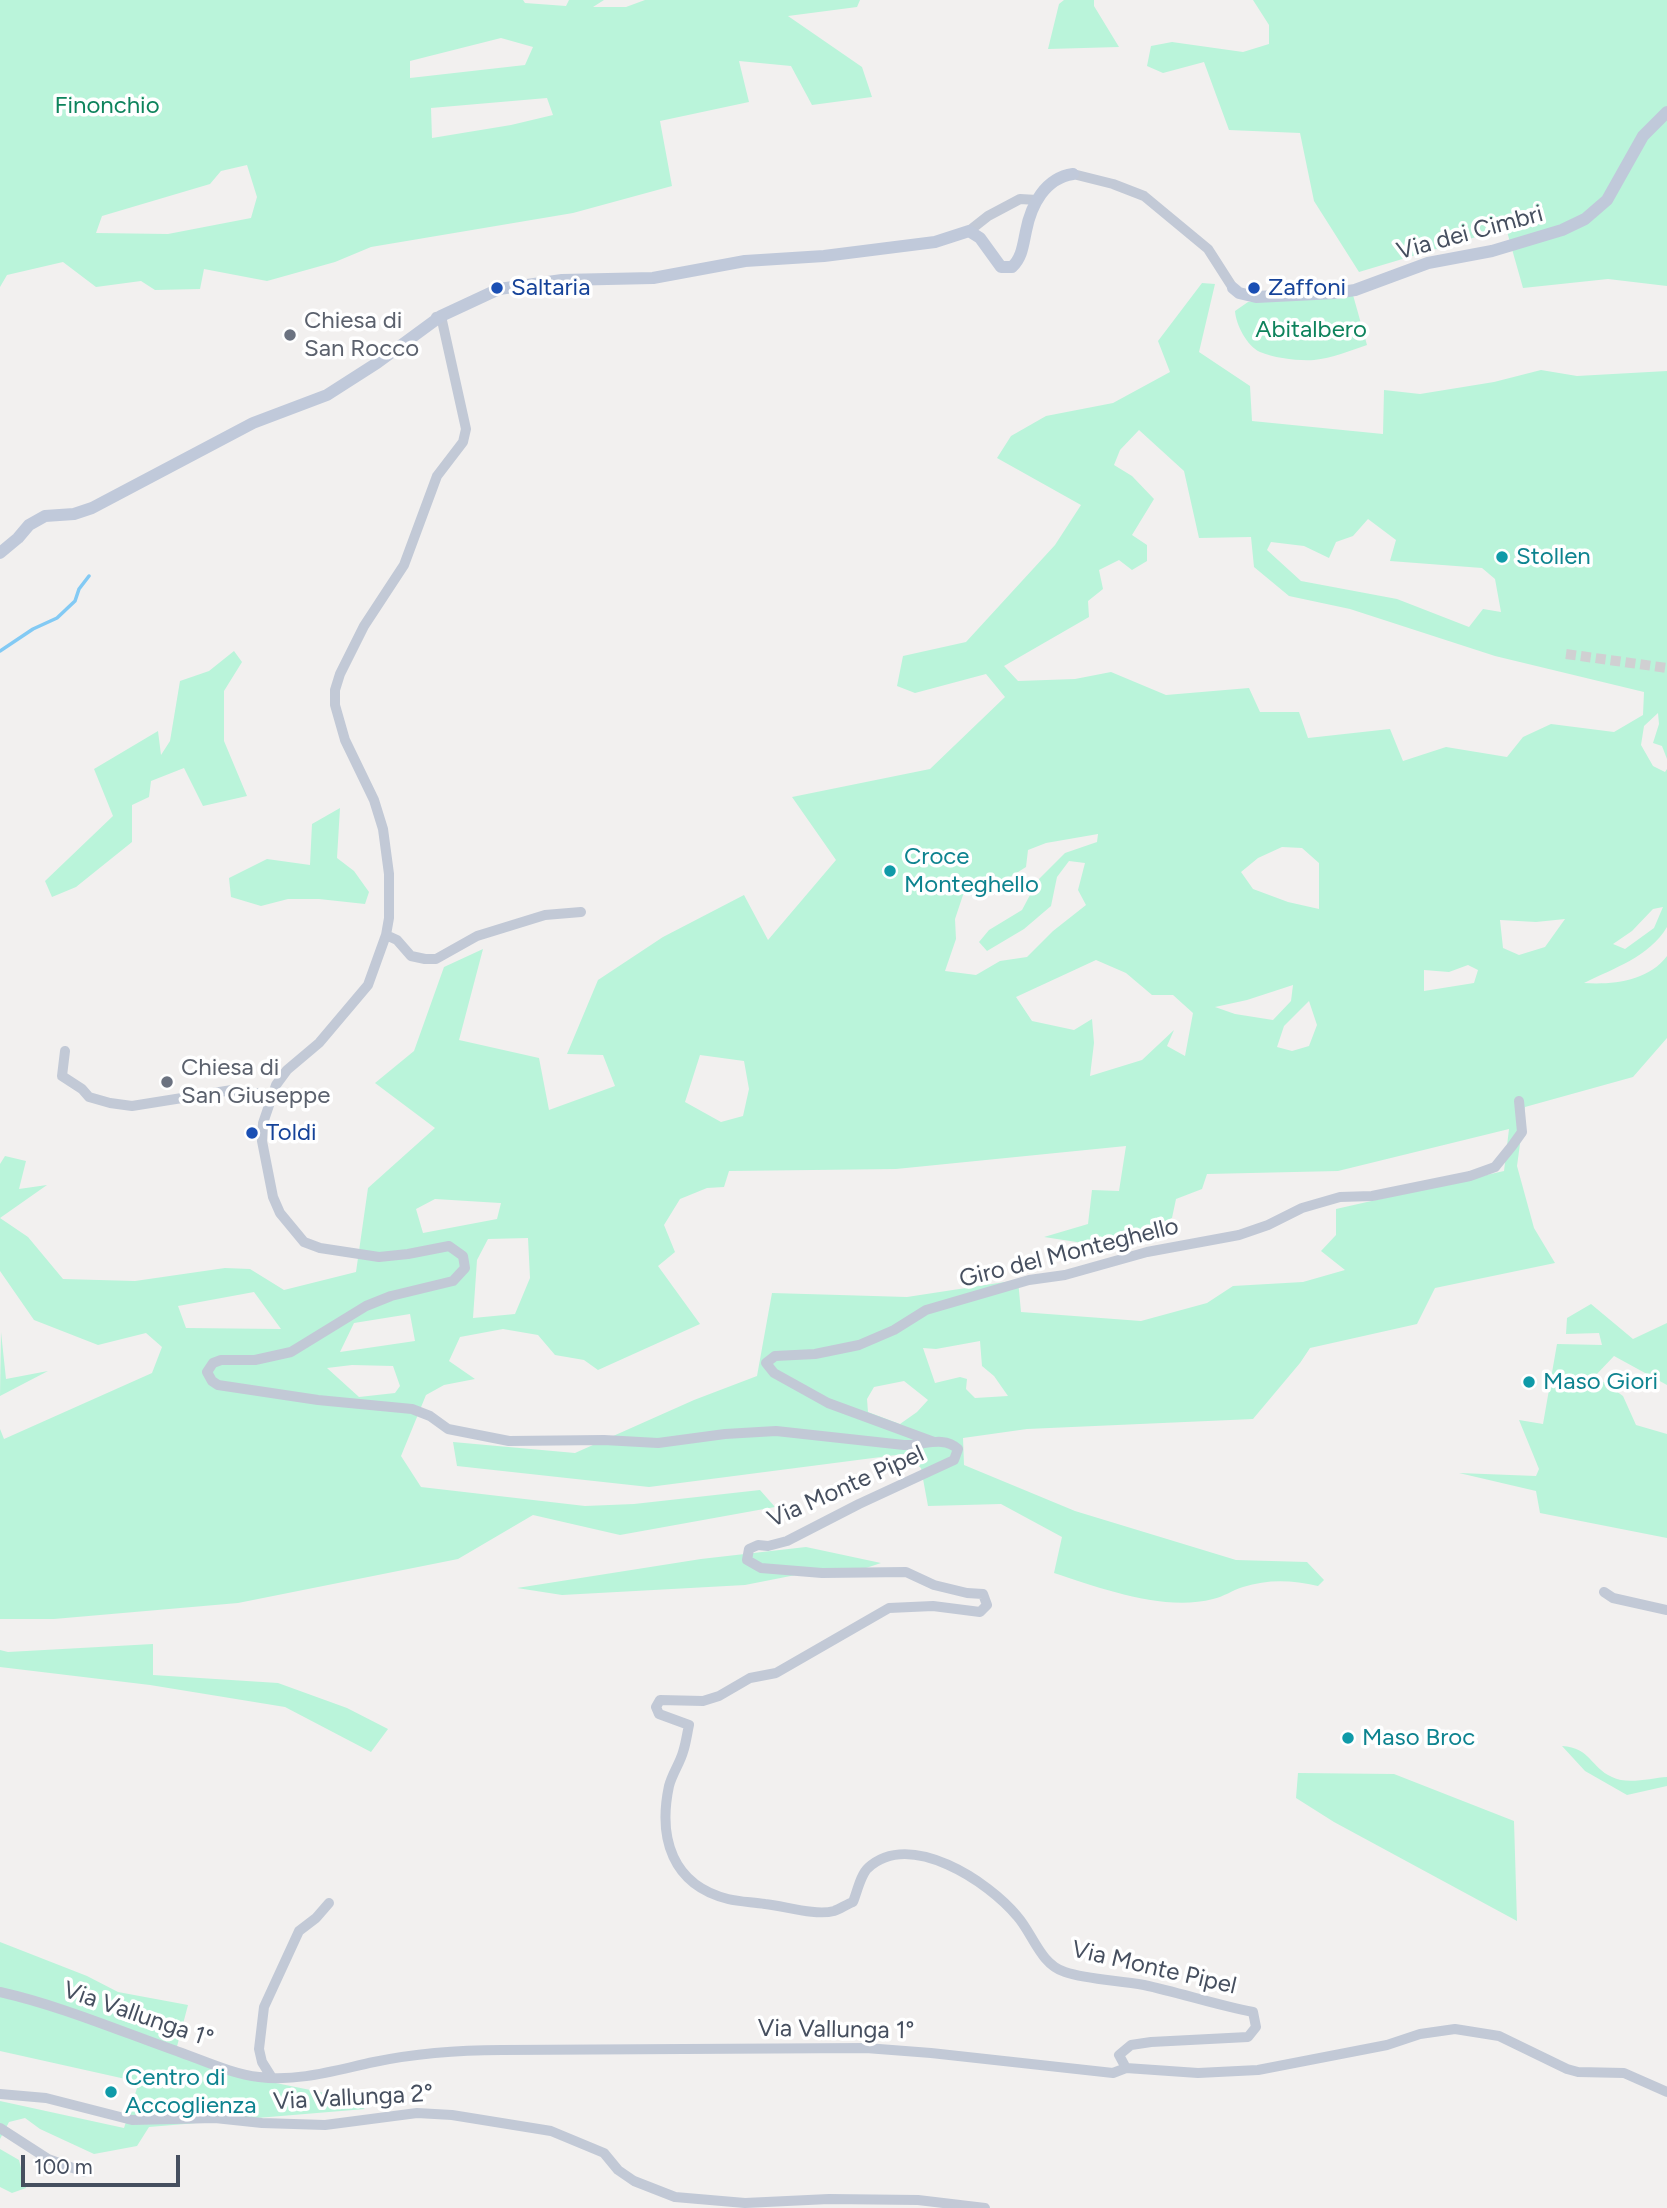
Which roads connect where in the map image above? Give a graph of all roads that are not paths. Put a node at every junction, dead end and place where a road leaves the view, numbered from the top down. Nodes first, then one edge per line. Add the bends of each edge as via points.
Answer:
1 (1667, 112) edge
2 (1073, 174) joint
3 (1037, 200) junction
4 (969, 232) junction
5 (1233, 288) joint
6 (435, 317) junction
7 (0, 552) edge
8 (582, 912) dead end
9 (386, 934) junction
10 (65, 1051) dead end
11 (272, 1095) junction
12 (1519, 1101) dead end
13 (934, 1442) junction
14 (1604, 1592) dead end
15 (1667, 1610) edge
16 (329, 1903) dead end
17 (0, 1992) edge
18 (1126, 2068) junction
19 (272, 2078) junction
20 (1667, 2092) edge
21 (0, 2094) edge
22 (0, 2128) edge
23 (84, 2172) dead end
24 (985, 2208) edge

1 - 5 street, Via dei Cimbri via 1643,136 1608,200 1562,230 1492,251 1428,263 1355,290 1256,297
2 - 3 street via 1059,176
2 - 5 street via 1144,196 1208,249
3 - 4 street via 1020,199
3 - 4 street via 1019,261 1012,267 1001,267 980,238
4 - 6 street via 924,244 745,261 653,278 535,283 499,289
6 - 7 street via 327,395 253,424 92,508 45,516
6 - 9 street via 466,429 463,442 437,476 404,565 354,644 335,690 345,740 383,829 389,874
8 - 9 street via 545,915 485,933 436,959 411,956
9 - 11 street via 368,985 319,1043 287,1070
10 - 11 street via 62,1076 89,1097 110,1103 132,1106 232,1090
11 - 13 street, Via Monte Pipel via 262,1141 270,1189 280,1213 304,1242 379,1257 449,1246 463,1256 465,1268 453,1281 366,1306 291,1352 212,1363 207,1372 218,1385 412,1409 448,1429 509,1441 658,1443 776,1431 904,1446
12 - 13 street, Giro del Monteghello via 1522,1132 1494,1167 1470,1176 1372,1196 1340,1197 1239,1235 1029,1280 926,1310 859,1345 775,1356 766,1363 774,1373 828,1403
13 - 18 street, Via Monte Pipel via 951,1442 958,1449 954,1460 788,1541 749,1549 747,1560 761,1568 822,1573 906,1572 934,1585 983,1594 987,1605 980,1612 933,1606 890,1608 776,1673 750,1678 719,1696 703,1701 660,1700 659,1714 689,1726 670,1784 665,1814 668,1845 684,1875 713,1895 817,1913 853,1902 867,1868 890,1856 921,1856 947,1863 1004,1902 1047,1962 1063,1972 1152,1987 1253,2012 1256,2027 1248,2037 1131,2045 1119,2055
14 - 15 street
16 - 19 street via 299,1931 264,2007 259,2049
17 - 19 street, Via Vallunga 1° via 215,2065
18 - 19 street, Via Vallunga 1° via 1114,2073 866,2048 445,2050 300,2078
18 - 20 street, Via Vallunga 1° via 1198,2073 1258,2070 1455,2029 1499,2036 1567,2069 1624,2073
21 - 24 street, Via Vallunga 2° via 46,2098 132,2120 215,2118 325,2125 417,2113 452,2115 551,2131 604,2153 634,2181 674,2197 745,2203 918,2200
22 - 23 street via 48,2159

